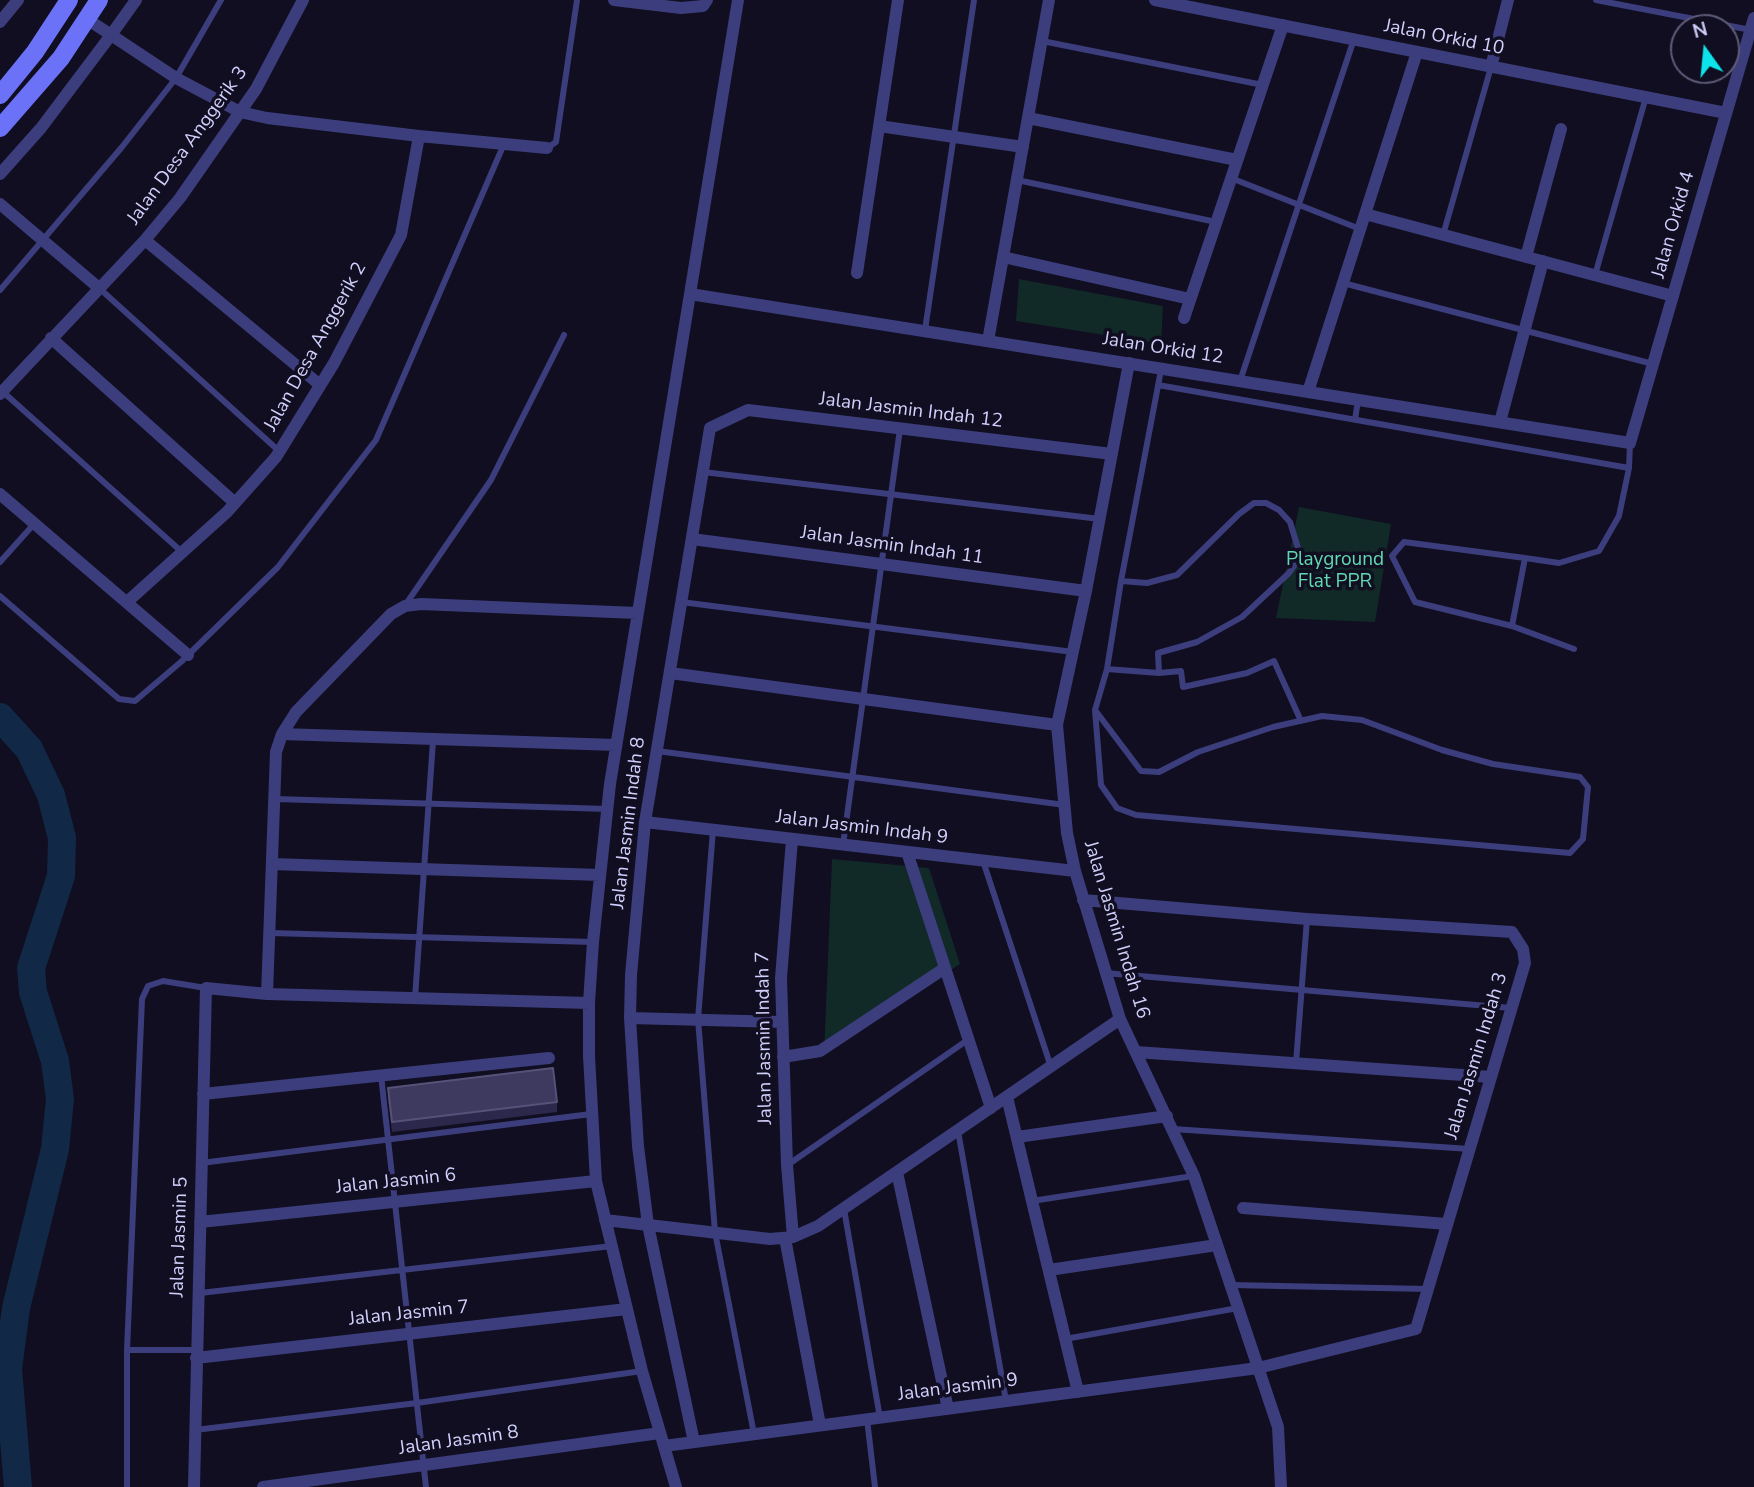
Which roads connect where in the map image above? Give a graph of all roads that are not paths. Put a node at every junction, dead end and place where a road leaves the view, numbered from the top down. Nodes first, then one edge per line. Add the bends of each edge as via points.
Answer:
1 (69, 0) edge
2 (99, 0) edge
3 (136, 0) edge
4 (222, 0) edge
5 (303, 0) edge
6 (577, 0) edge
7 (614, 0) edge
8 (738, 0) edge
9 (898, 0) edge
10 (974, 0) edge
11 (1049, 0) edge
12 (1155, 0) edge
13 (1508, 0) edge
14 (1596, 0) edge
15 (14, 1) edge
16 (644, 2) edge
17 (705, 3) edge
18 (87, 19) junction
19 (0, 22) edge
20 (1752, 24) edge
21 (1283, 26) junction
22 (111, 36) junction
23 (1354, 39) junction
24 (1042, 41) junction
25 (1417, 52) junction
26 (1491, 67) junction
27 (176, 78) junction
28 (1263, 85) junction
29 (0, 95) edge
30 (1646, 97) junction
31 (240, 112) junction
32 (1726, 113) junction
33 (1028, 118) junction
34 (879, 126) junction
35 (0, 128) edge
36 (1561, 129) dead end
37 (419, 136) junction
38 (954, 136) junction
39 (504, 144) junction
40 (1023, 147) junction
41 (547, 148) joint
42 (1237, 160) junction
43 (0, 174) edge
44 (1231, 178) junction
45 (1017, 180) junction
46 (0, 204) edge
47 (1298, 205) junction
48 (1365, 214) junction
49 (1216, 222) junction
50 (1360, 229) junction
51 (1443, 235) junction
52 (145, 240) junction
53 (43, 241) junction
54 (1003, 257) junction
55 (1526, 257) junction
56 (1543, 261) junction
57 (857, 273) dead end
58 (1595, 275) junction
59 (1343, 284) junction
60 (99, 288) junction
61 (0, 290) edge
62 (690, 294) junction
63 (1673, 296) junction
64 (1190, 299) junction
65 (1184, 318) dead end
66 (925, 331) junction
67 (1525, 331) junction
68 (564, 335) dead end
69 (51, 338) junction
70 (988, 341) junction
71 (1129, 363) junction
72 (1653, 364) junction
73 (1161, 369) junction
74 (1240, 381) junction
75 (320, 385) junction
76 (1158, 385) junction
77 (1308, 392) junction
78 (1, 393) edge
79 (1338, 397) junction
80 (1358, 400) junction
81 (1333, 416) junction
82 (1355, 420) junction
83 (1500, 422) junction
84 (710, 428) joint
85 (900, 429) junction
86 (1630, 443) junction
87 (279, 451) junction
88 (1112, 454) junction
89 (1629, 468) junction
90 (703, 472) junction
91 (892, 492) junction
92 (0, 494) edge
93 (235, 503) junction
94 (1100, 519) junction
95 (34, 524) junction
96 (692, 539) junction
97 (182, 552) junction
98 (1525, 558) junction
99 (0, 562) edge
100 (882, 564) junction
101 (1121, 581) junction
102 (1086, 592) junction
103 (0, 596) edge
104 (127, 602) junction
105 (681, 602) junction
106 (405, 606) junction
107 (637, 612) junction
108 (1512, 626) junction
109 (873, 628) junction
110 (1574, 649) dead end
111 (1073, 652) junction
112 (188, 655) junction
113 (1107, 669) junction
114 (670, 673) junction
115 (1159, 673) junction
116 (863, 699) junction
117 (1095, 709) junction
118 (1301, 721) junction
119 (1057, 725) junction
120 (282, 734) junction
121 (433, 741) junction
122 (616, 745) junction
123 (657, 751) junction
124 (853, 777) junction
125 (275, 799) junction
126 (429, 803) junction
127 (1065, 805) junction
128 (608, 809) junction
129 (645, 822) junction
130 (713, 830) junction
131 (792, 839) junction
132 (843, 845) junction
133 (907, 852) junction
134 (983, 861) junction
135 (272, 864) junction
136 (424, 869) junction
137 (1075, 871) junction
138 (600, 875) junction
139 (1083, 900) junction
140 (1307, 919) junction
141 (270, 933) junction
142 (419, 937) junction
143 (593, 942) junction
144 (945, 968) junction
145 (1105, 973) junction
146 (206, 988) junction
147 (1302, 990) junction
148 (267, 994) junction
149 (415, 998) junction
150 (589, 1003) junction
151 (1511, 1008) junction
152 (630, 1018) junction
153 (698, 1019) junction
154 (1120, 1019) junction
155 (782, 1022) junction
156 (968, 1040) junction
157 (1136, 1052) junction
158 (783, 1057) junction
159 (549, 1058) dead end
160 (1296, 1063) junction
161 (1051, 1067) junction
162 (381, 1075) junction
163 (1491, 1077) junction
164 (203, 1094) junction
165 (1007, 1097) junction
166 (991, 1108) junction
167 (591, 1114) junction
168 (1167, 1116) junction
169 (1173, 1129) junction
170 (958, 1130) junction
171 (1017, 1137) junction
172 (388, 1139) junction
173 (1470, 1149) junction
174 (201, 1163) junction
175 (787, 1165) junction
176 (897, 1172) junction
177 (1194, 1175) junction
178 (596, 1181) junction
179 (1032, 1201) junction
180 (395, 1202) junction
181 (1243, 1208) dead end
182 (844, 1209) junction
183 (605, 1220) junction
184 (200, 1222) junction
185 (1447, 1224) junction
186 (648, 1225) junction
187 (715, 1232) junction
188 (789, 1237) junction
189 (1217, 1245) junction
190 (612, 1246) junction
191 (402, 1270) junction
192 (1049, 1270) junction
193 (1230, 1285) junction
194 (1428, 1289) junction
195 (198, 1293) junction
196 (1238, 1308) junction
197 (627, 1309) junction
198 (409, 1334) junction
199 (1065, 1339) junction
200 (127, 1350) junction
201 (196, 1354) junction
202 (1258, 1368) junction
203 (642, 1371) junction
204 (1078, 1392) junction
205 (1006, 1401) junction
206 (417, 1403) junction
207 (948, 1409) junction
208 (873, 1418) junction
209 (820, 1426) junction
210 (195, 1430) junction
211 (660, 1433) junction
212 (754, 1434) junction
213 (694, 1442) junction
214 (664, 1446) junction
215 (423, 1465) junction
216 (128, 1487) edge
217 (194, 1487) edge
218 (263, 1487) edge
219 (426, 1487) edge
220 (676, 1487) edge
221 (875, 1487) edge
222 (1282, 1487) edge

1 - 29 street via 36,52
2 - 18 street
3 - 22 street
4 - 27 lane
5 - 31 street, Jalan Desa Anggerik 3
6 - 41 lane via 556,142
7 - 16 street
8 - 62 street
9 - 34 street
10 - 38 lane
11 - 24 street
12 - 21 street, Jalan Orkid 10
13 - 26 street
14 - 20 lane
15 - 19 street
16 - 17 street via 681,8
18 - 22 street
18 - 35 street via 61,58
20 - 32 street, Jalan Orkid 4
21 - 23 street, Jalan Orkid 10
21 - 28 street
22 - 27 street
22 - 43 street
23 - 25 street, Jalan Orkid 10
23 - 47 lane
24 - 28 lane
24 - 33 street
25 - 26 street, Jalan Orkid 10
25 - 48 street
26 - 30 street, Jalan Orkid 10
26 - 51 lane
27 - 31 street
27 - 53 lane
28 - 42 street
30 - 32 street, Jalan Orkid 10
30 - 58 lane
31 - 37 street
31 - 52 street, Jalan Desa Anggerik 3
32 - 63 street, Jalan Orkid 4
33 - 40 street
33 - 42 street
34 - 38 street
34 - 57 street
36 - 55 street
37 - 39 street
37 - 75 street, Jalan Desa Anggerik 2 via 401,235
38 - 40 street
38 - 66 lane
39 - 41 street
39 - 112 lane via 376,440 278,567
40 - 45 street
42 - 44 street
44 - 47 lane
44 - 49 street
45 - 49 lane
45 - 54 street
46 - 53 street
47 - 50 lane
47 - 74 lane
48 - 50 street
48 - 51 street
49 - 64 street
50 - 59 street
51 - 55 street
52 - 60 street, Jalan Desa Anggerik 3
52 - 75 street
53 - 60 street
53 - 61 lane
54 - 64 street
54 - 70 street
55 - 56 street
56 - 58 street
56 - 67 street
58 - 63 street
59 - 67 lane
59 - 77 street
60 - 69 street, Jalan Desa Anggerik 3
60 - 87 lane
62 - 66 street, Jalan Orkid 12
62 - 107 street
63 - 72 street, Jalan Orkid 4
64 - 65 street
66 - 70 street, Jalan Orkid 12
67 - 72 lane
67 - 83 street
68 - 106 lane via 491,480
69 - 78 street, Jalan Desa Anggerik 3
69 - 93 street
70 - 71 street, Jalan Orkid 12
71 - 73 street, Jalan Orkid 12
71 - 88 street, Jalan Jasmin Indah 16
72 - 86 street, Jalan Orkid 4
73 - 74 street, Jalan Orkid 12
73 - 76 lane
74 - 77 street, Jalan Orkid 12
75 - 87 street, Jalan Desa Anggerik 2
76 - 81 lane
76 - 101 lane
77 - 79 street, Jalan Orkid 12
78 - 97 lane
79 - 80 street, Jalan Orkid 12
79 - 81 lane
80 - 82 lane
80 - 83 street, Jalan Orkid 12
81 - 82 lane
82 - 89 lane
83 - 86 street, Jalan Orkid 12
84 - 85 street, Jalan Jasmin Indah 12 via 748,410
84 - 90 street, Jalan Jasmin Indah 8
85 - 88 street, Jalan Jasmin Indah 12
85 - 91 lane
86 - 89 lane
87 - 93 street, Jalan Desa Anggerik 2
88 - 94 street, Jalan Jasmin Indah 16
89 - 98 lane via 1619,516 1599,551 1559,563
90 - 91 lane
90 - 96 street, Jalan Jasmin Indah 8
91 - 94 lane
91 - 100 lane
92 - 95 street
93 - 97 street, Jalan Desa Anggerik 2
94 - 102 street, Jalan Jasmin Indah 16
95 - 99 lane
95 - 104 street
96 - 100 street, Jalan Jasmin Indah 11
96 - 105 street, Jalan Jasmin Indah 8
97 - 104 street, Jalan Desa Anggerik 2
98 - 108 lane
98 - 108 lane via 1404,542 1392,555 1415,602
100 - 102 street, Jalan Jasmin Indah 11
100 - 109 lane
101 - 113 lane
101 - 115 lane via 1147,583 1177,575 1254,503 1266,503 1290,522 1298,548 1289,573 1242,617 1197,642 1158,653
102 - 111 street, Jalan Jasmin Indah 16
103 - 112 lane via 119,699 135,701
104 - 112 street
105 - 109 lane
105 - 114 street, Jalan Jasmin Indah 8
106 - 107 street
106 - 120 street via 391,614 296,712
107 - 122 street
108 - 110 lane
109 - 111 lane
109 - 116 lane
111 - 119 street, Jalan Jasmin Indah 16
113 - 115 lane
113 - 117 lane
114 - 116 street
114 - 123 street, Jalan Jasmin Indah 8
115 - 118 lane via 1181,671 1182,687 1247,673 1274,661
116 - 119 street
116 - 124 lane
117 - 118 lane via 1141,771 1159,772 1198,752
117 - 118 lane via 1101,785 1117,808 1136,815 1570,853 1583,839 1588,787 1580,778 1493,764 1362,720 1322,716
119 - 127 street, Jalan Jasmin Indah 16
120 - 121 street
120 - 125 street via 276,752
121 - 122 street
121 - 126 lane
122 - 128 street
123 - 124 lane
123 - 129 street, Jalan Jasmin Indah 8
124 - 127 lane
124 - 132 lane
125 - 126 lane
125 - 135 street
126 - 128 lane
126 - 136 lane
127 - 137 street, Jalan Jasmin Indah 16
128 - 138 street
129 - 130 street, Jalan Jasmin Indah 9
129 - 152 street, Jalan Jasmin Indah 8
130 - 131 street, Jalan Jasmin Indah 9
130 - 153 lane
131 - 132 street, Jalan Jasmin Indah 9
131 - 155 street, Jalan Jasmin Indah 7
132 - 133 street, Jalan Jasmin Indah 9
133 - 134 street, Jalan Jasmin Indah 9
133 - 144 street
134 - 137 street, Jalan Jasmin Indah 9
134 - 161 lane
135 - 136 street
135 - 141 street
136 - 138 street
136 - 142 lane
137 - 139 street, Jalan Jasmin Indah 16
138 - 143 street
139 - 140 street, Jalan Jasmin Indah 3
139 - 145 street, Jalan Jasmin Indah 16
140 - 147 lane
140 - 151 street, Jalan Jasmin Indah 3 via 1513,932 1525,963
141 - 142 lane
141 - 148 street
142 - 143 lane
142 - 149 lane
143 - 150 street
144 - 156 street
144 - 158 street via 820,1051
145 - 147 lane
145 - 154 street, Jalan Jasmin Indah 16
146 - 148 street
146 - 164 street, Jalan Jasmin 5
146 - 200 lane via 163,981 148,986 142,999
147 - 151 lane
147 - 160 lane
148 - 149 street
149 - 150 street
150 - 167 street
151 - 163 street, Jalan Jasmin Indah 3
152 - 153 street
152 - 186 street, Jalan Jasmin Indah 8
153 - 155 street
153 - 187 lane
154 - 157 street, Jalan Jasmin Indah 16
154 - 161 street
155 - 158 street, Jalan Jasmin Indah 7
156 - 166 street
156 - 175 lane
157 - 160 street
157 - 168 street, Jalan Jasmin Indah 16
158 - 175 street, Jalan Jasmin Indah 7
159 - 162 street
160 - 163 street
161 - 165 street
162 - 164 street
162 - 172 lane
163 - 173 street, Jalan Jasmin Indah 3
164 - 174 street, Jalan Jasmin 5
165 - 166 street
165 - 171 street
166 - 170 street
167 - 172 lane
167 - 178 street
168 - 169 street, Jalan Jasmin Indah 16
168 - 171 street
169 - 173 lane
169 - 177 street, Jalan Jasmin Indah 16
170 - 176 street
170 - 205 lane
171 - 179 street
172 - 174 lane
172 - 180 lane
173 - 185 street, Jalan Jasmin Indah 3
174 - 184 street, Jalan Jasmin 5
175 - 188 street, Jalan Jasmin Indah 7
176 - 182 street
176 - 207 street
177 - 179 lane
177 - 189 street, Jalan Jasmin Indah 16
178 - 180 street, Jalan Jasmin 6
178 - 183 street
179 - 192 street
180 - 184 street, Jalan Jasmin 6
180 - 191 lane
181 - 185 street
182 - 188 street
182 - 208 lane
183 - 186 street
183 - 190 street
184 - 195 street, Jalan Jasmin 5
185 - 194 street, Jalan Jasmin Indah 3
186 - 187 street
186 - 213 street, Jalan Jasmin Indah 8
187 - 188 street
187 - 212 lane
188 - 209 street, Jalan Jasmin Indah 7
189 - 192 street
189 - 193 street, Jalan Jasmin Indah 16
190 - 191 lane
190 - 197 street
191 - 195 lane
191 - 198 lane
192 - 199 street
193 - 194 lane
193 - 196 street, Jalan Jasmin Indah 16
194 - 202 street, Jalan Jasmin Indah 3 via 1416,1329
195 - 201 street, Jalan Jasmin 5
196 - 199 lane
196 - 202 street, Jalan Jasmin Indah 16
197 - 198 street, Jalan Jasmin 7
197 - 203 street
198 - 201 street, Jalan Jasmin 7
198 - 206 lane
199 - 204 street
200 - 201 lane
200 - 216 lane
201 - 210 street, Jalan Jasmin 5
202 - 204 street, Jalan Jasmin 9
202 - 222 street, Jalan Jasmin Indah 16 via 1278,1426
203 - 206 lane
203 - 211 street
204 - 205 street, Jalan Jasmin 9
205 - 207 street, Jalan Jasmin 9
206 - 210 lane
206 - 215 lane
207 - 208 street, Jalan Jasmin 9
208 - 209 street, Jalan Jasmin 9
208 - 221 lane
209 - 212 street, Jalan Jasmin 9
210 - 217 street, Jalan Jasmin 5
211 - 214 street
211 - 215 street, Jalan Jasmin 8
212 - 213 street, Jalan Jasmin 9
213 - 214 street, Jalan Jasmin 9
214 - 220 street
215 - 218 street, Jalan Jasmin 8
215 - 219 lane

